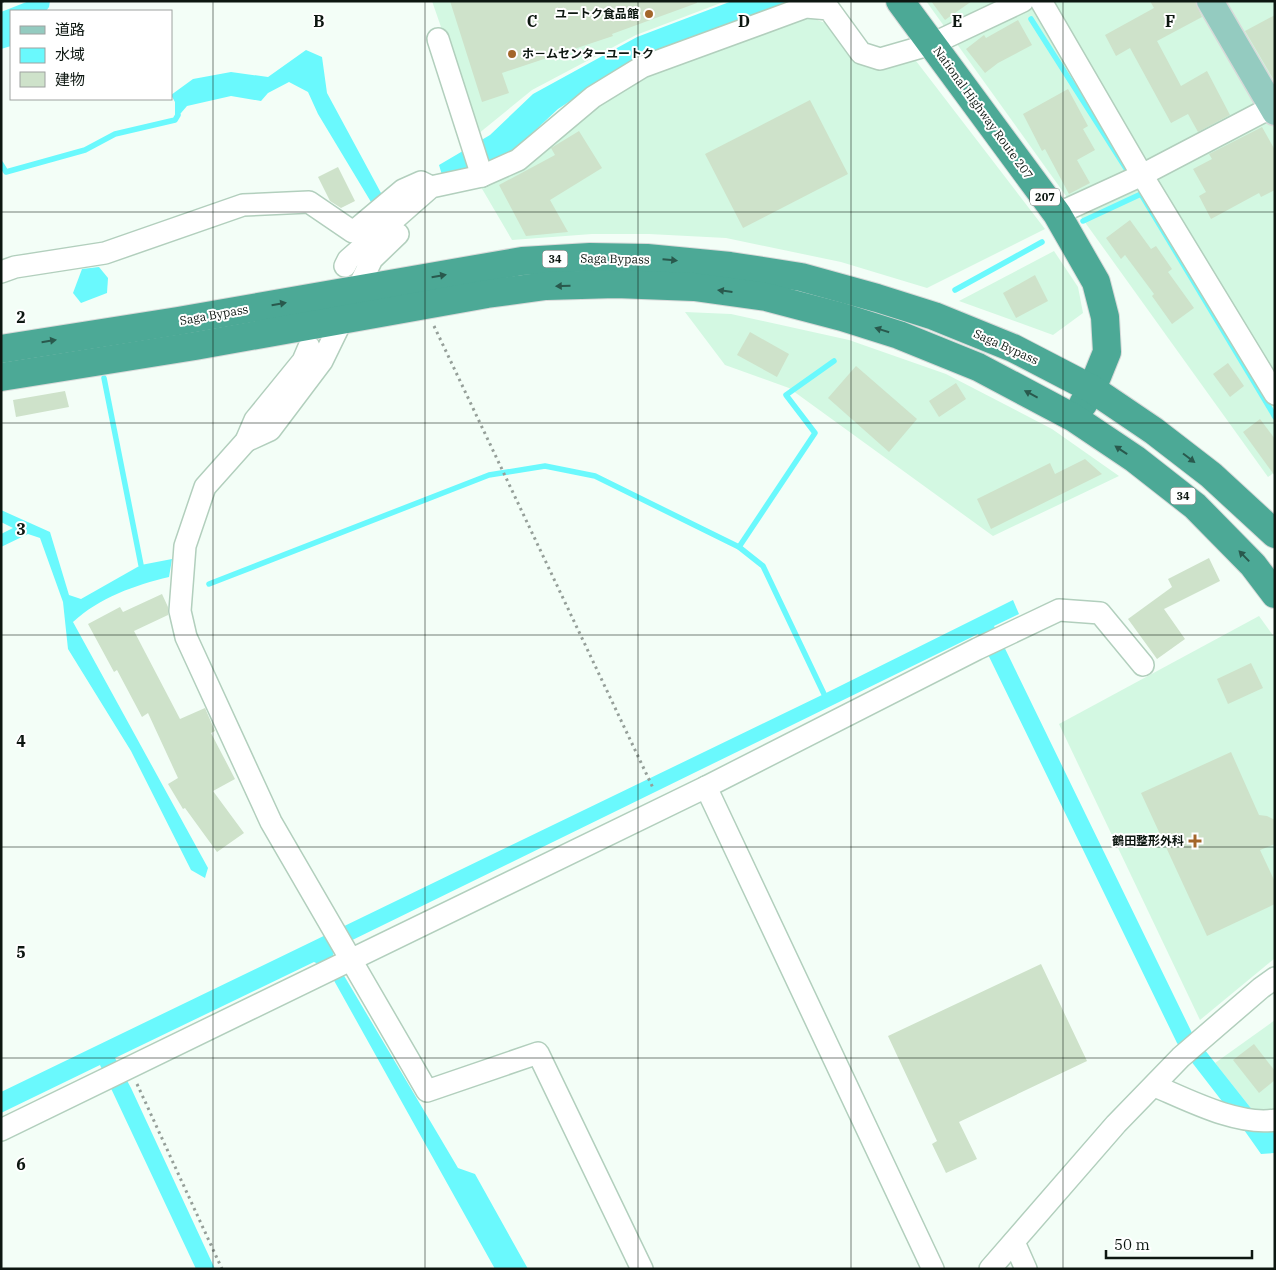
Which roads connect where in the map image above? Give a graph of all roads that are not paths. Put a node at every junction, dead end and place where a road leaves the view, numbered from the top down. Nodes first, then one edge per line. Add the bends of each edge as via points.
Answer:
1 (900, 1) edge
2 (1022, 1) edge
3 (1041, 1) edge
4 (1210, 1) edge
5 (438, 39) dead end
6 (932, 44) junction
7 (1273, 110) edge
8 (482, 176) junction
9 (1142, 176) junction
10 (453, 182) junction
11 (431, 187) junction
12 (1058, 214) junction
13 (345, 266) dead end
14 (1, 272) edge
15 (357, 290) junction
16 (342, 320) junction
17 (309, 347) dead end
18 (1, 349) edge
19 (1, 377) edge
20 (1092, 389) junction
21 (1275, 394) edge
22 (1074, 418) junction
23 (246, 441) junction
24 (1275, 534) edge
25 (1275, 594) edge
26 (1144, 665) dead end
27 (706, 787) junction
28 (347, 955) junction
29 (1275, 978) edge
30 (1155, 1086) junction
31 (1270, 1121) edge
32 (1, 1130) edge
33 (1014, 1242) junction
34 (642, 1269) edge
35 (934, 1269) edge
36 (990, 1269) edge
37 (1026, 1269) edge

1 - 6 highway, National Highway Route 207 / 207
2 - 6 street
3 - 9 street
4 - 7 main road
5 - 8 street
6 - 8 street via 880,59 861,54 829,9 806,7 642,67 593,97 518,160
6 - 12 highway, National Highway Route 207 / 207
7 - 9 street
8 - 10 street
9 - 12 street
9 - 21 street
10 - 11 street
10 - 15 street via 372,259
11 - 13 street
11 - 14 street via 421,182 403,190 353,232 309,202 243,205 105,253
12 - 20 highway, National Highway Route 207 / 207 via 1096,282 1105,317 1107,352
18 -> 15 highway, Saga Bypass / 34
15 -> 20 highway, Saga Bypass / 34 via 532,261 590,257 647,258 730,266 801,277 934,316 1013,348
16 - 19 highway, Saga Bypass / 34
22 -> 16 highway, Saga Bypass / 34 via 978,367 899,335 766,297 694,287 546,286
16 - 23 street via 322,362 270,430
17 - 23 street via 303,361 256,420
20 - 22 highway, National Highway Route 207 / 207
20 -> 24 highway, 34 via 1211,475
25 -> 22 highway, 34 via 1253,565 1195,506 1135,459
23 - 28 street via 204,487 185,546 180,611 186,637 271,822
26 - 27 street via 1100,613 1059,610
27 - 28 street
27 - 35 street
28 - 32 street via 322,974
28 - 34 street via 427,1091 538,1053
29 - 30 street via 1181,1057
30 - 31 street via 1226,1115
30 - 33 street via 1116,1124
33 - 36 street
33 - 37 street

